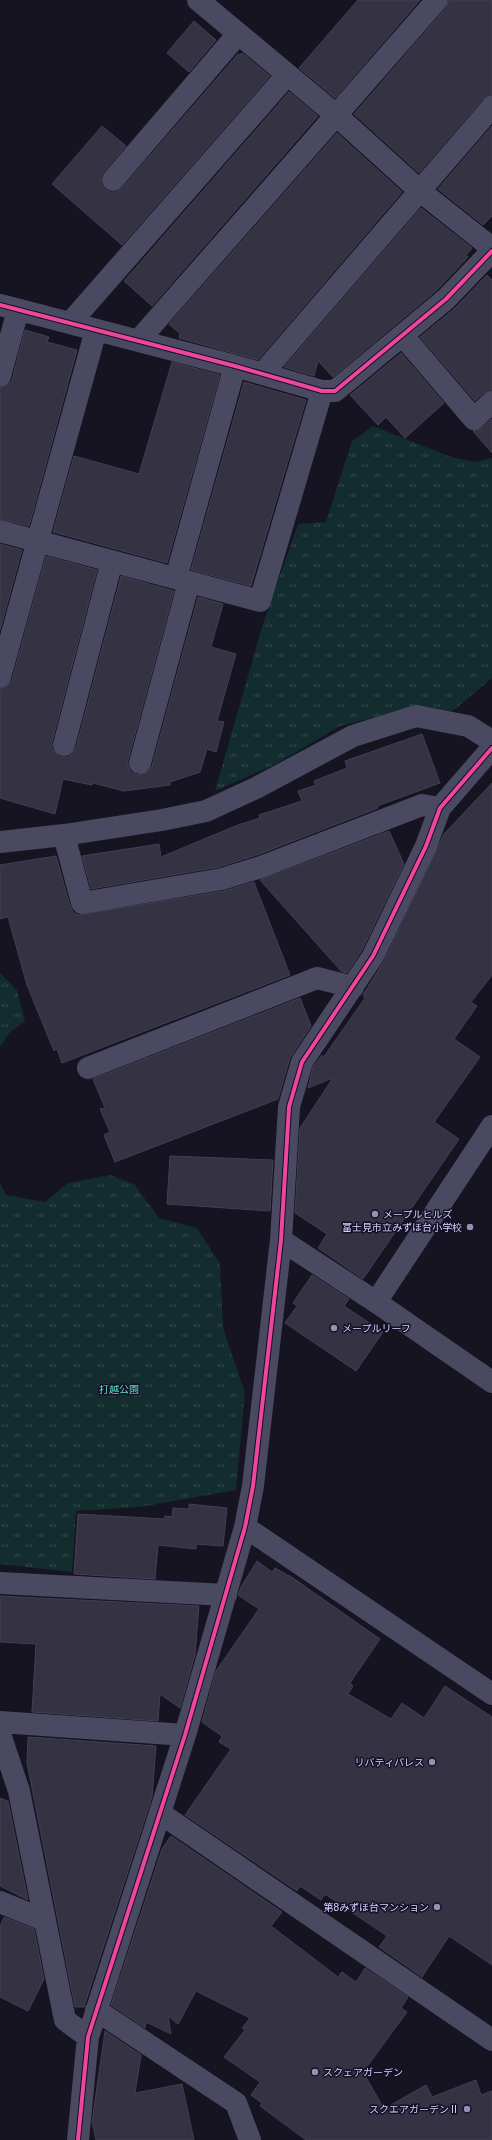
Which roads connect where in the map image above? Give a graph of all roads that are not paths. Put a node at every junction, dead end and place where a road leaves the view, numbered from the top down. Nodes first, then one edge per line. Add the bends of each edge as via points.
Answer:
1 (198, 0) edge
2 (437, 0) edge
3 (238, 34) junction
4 (287, 75) junction
5 (492, 107) edge
6 (336, 115) junction
7 (113, 180) dead end
8 (420, 191) junction
9 (492, 248) edge
10 (492, 251) edge
11 (9, 308) edge
12 (70, 323) junction
13 (96, 330) junction
14 (403, 336) junction
15 (138, 341) junction
16 (235, 366) junction
17 (262, 374) junction
18 (0, 376) edge
19 (322, 391) junction
20 (492, 402) edge
21 (0, 531) edge
22 (38, 541) junction
23 (112, 561) junction
24 (183, 580) junction
25 (0, 677) edge
26 (492, 741) edge
27 (64, 745) dead end
28 (492, 748) edge
29 (140, 763) dead end
30 (440, 808) junction
31 (64, 835) junction
32 (0, 842) edge
33 (353, 987) junction
34 (88, 1068) dead end
35 (492, 1126) edge
36 (281, 1240) junction
37 (376, 1302) junction
38 (492, 1382) edge
39 (245, 1527) junction
40 (0, 1583) edge
41 (226, 1595) junction
42 (492, 1694) edge
43 (0, 1722) edge
44 (0, 1734) edge
45 (185, 1735) junction
46 (160, 1813) junction
47 (0, 1902) edge
48 (44, 1920) junction
49 (96, 2010) junction
50 (88, 2037) junction
51 (492, 2040) edge
52 (78, 2140) edge
53 (250, 2140) edge

1 - 3 street
2 - 6 street
3 - 4 street
3 - 7 street
4 - 6 street
4 - 12 street
5 - 8 street
6 - 8 street
6 - 15 street
8 - 9 street
8 - 17 street
10 - 14 street via 446,299
11 - 12 street
11 - 18 street
12 - 13 street
13 - 15 street
13 - 22 street
14 - 19 street via 335,391
14 - 20 street via 474,418
15 - 16 street
16 - 17 street
16 - 24 street
17 - 19 street
19 - 24 street via 260,601
21 - 22 street
22 - 23 street
22 - 25 street
23 - 24 street
23 - 27 street
24 - 29 street
26 - 31 street via 468,726 416,716 353,736 256,788 206,811
28 - 30 street
30 - 31 street via 422,805 261,867 222,879 82,903
30 - 33 street via 426,846 373,956
31 - 32 street
33 - 34 street via 317,978
33 - 36 street via 302,1062 290,1107
35 - 37 street
36 - 37 street
36 - 39 street via 253,1486
37 - 38 street
39 - 41 street
39 - 42 street
40 - 41 street
41 - 45 street
43 - 45 street
44 - 48 street via 19,1791
45 - 46 street
46 - 49 street
46 - 51 street
47 - 48 street
48 - 50 street via 64,2020
49 - 50 street
49 - 53 street via 236,2103
50 - 52 street

